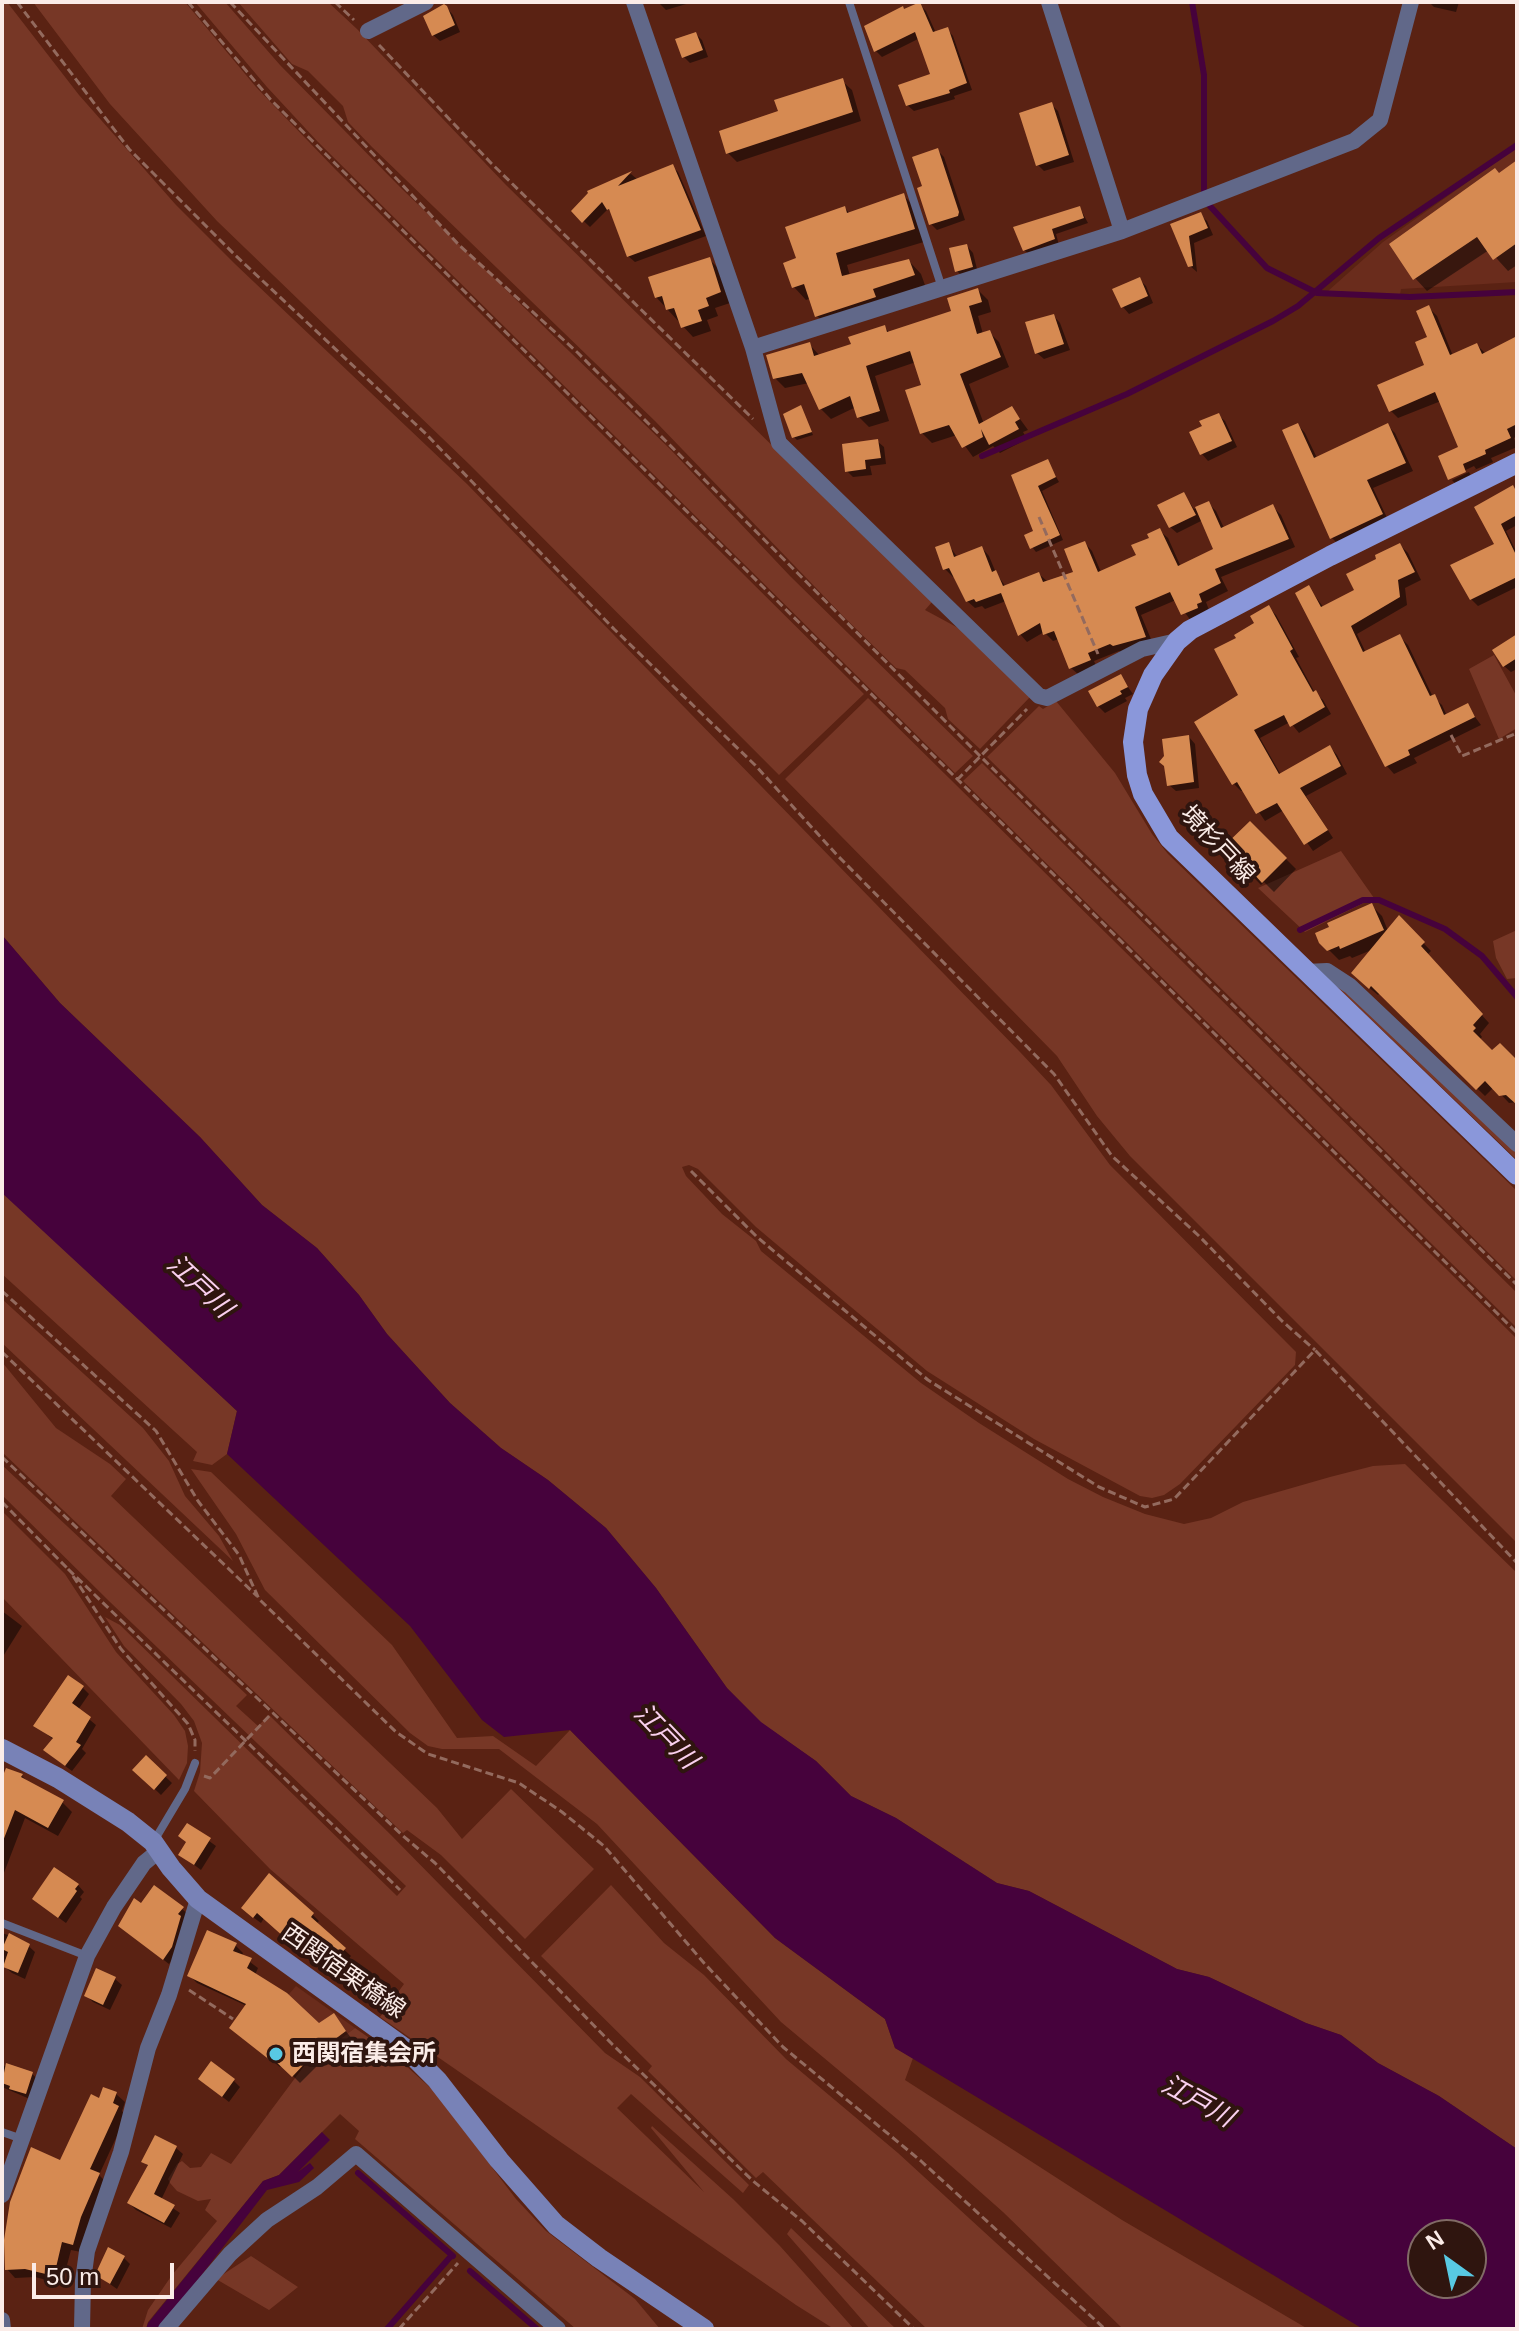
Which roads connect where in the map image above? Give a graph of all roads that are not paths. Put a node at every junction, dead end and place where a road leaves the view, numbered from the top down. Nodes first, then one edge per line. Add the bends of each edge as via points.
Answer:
1 (426, 2) edge
2 (634, 2) edge
3 (849, 2) edge
4 (1049, 2) edge
5 (1411, 2) edge
6 (368, 31) road end
7 (1122, 231) junction
8 (942, 288) junction
9 (753, 348) junction
10 (1517, 463) edge
11 (1177, 641) junction
12 (1306, 972) junction
13 (1517, 1144) edge
14 (1517, 1175) edge
15 (2, 1749) edge
16 (195, 1763) road end
17 (156, 1846) junction
18 (198, 1899) junction
19 (2, 1923) edge
20 (87, 1956) junction
21 (2, 2132) edge
22 (22, 2139) junction
23 (2, 2195) edge
24 (2, 2320) edge
25 (3, 2329) edge
26 (82, 2329) edge
27 (166, 2329) edge
28 (558, 2329) edge
29 (704, 2329) edge

1 - 6 street
2 - 9 street
3 - 8 lane
4 - 7 street
5 - 7 street via 1380,120 1369,130 1323,155
7 - 8 street
8 - 9 street
9 - 11 street via 779,443 1039,696 1047,698 1142,649
10 - 11 main road, 境杉戸線 via 1212,617
11 - 12 main road, 境杉戸線 via 1153,675 1135,725 1134,759 1143,794 1169,838
12 - 13 street via 1327,971 1350,986
12 - 14 main road, 境杉戸線
15 - 17 main road, 西関宿栗橋線 via 128,1822
16 - 17 lane
17 - 18 main road, 西関宿栗橋線
17 - 20 street
18 - 26 street via 87,2251
18 - 29 main road, 西関宿栗橋線 via 406,2049 556,2225
19 - 20 lane
20 - 22 street
21 - 22 lane
22 - 23 street
24 - 25 street
27 - 28 street via 230,2254 356,2154

